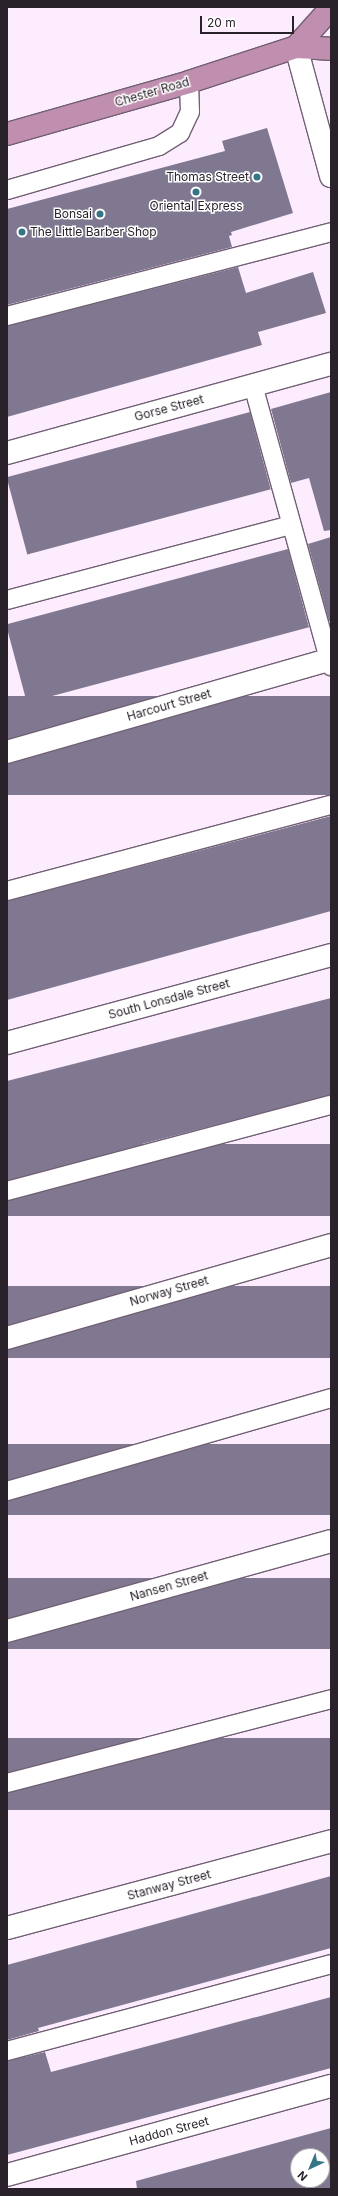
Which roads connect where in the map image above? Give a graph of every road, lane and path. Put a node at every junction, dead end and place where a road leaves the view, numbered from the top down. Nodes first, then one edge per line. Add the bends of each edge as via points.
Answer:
1 (331, 8) edge
2 (296, 47) junction
3 (331, 49) edge
4 (189, 82) junction
5 (7, 134) edge
6 (331, 176) edge
7 (7, 190) edge
8 (331, 232) edge
9 (7, 316) edge
10 (331, 364) edge
11 (254, 385) junction
12 (7, 453) edge
13 (290, 525) junction
14 (7, 600) edge
15 (330, 662) edge
16 (7, 752) edge
17 (331, 805) edge
18 (7, 891) edge
19 (331, 955) edge
20 (7, 1043) edge
21 (331, 1105) edge
22 (7, 1191) edge
23 (331, 1245) edge
24 (7, 1338) edge
25 (331, 1398) edge
26 (7, 1491) edge
27 (331, 1541) edge
28 (7, 1631) edge
29 (331, 1699) edge
30 (7, 1783) edge
31 (331, 1841) edge
32 (7, 1928) edge
33 (331, 1964) edge
34 (7, 2051) edge
35 (331, 2086) edge
36 (7, 2175) edge

1 - 2 highway, Chester Road
2 - 3 highway, Chester Road
2 - 4 highway, Chester Road
2 - 6 street
4 - 5 highway, Chester Road
4 - 7 lane via 190,112 180,133 159,146
8 - 9 lane
10 - 11 street, Gorse Street
11 - 12 street, Gorse Street
11 - 13 lane
13 - 14 lane
13 - 15 lane
15 - 16 street, Harcourt Street
17 - 18 lane
19 - 20 street, South Lonsdale Street
21 - 22 lane
23 - 24 street, Norway Street
25 - 26 lane
27 - 28 street, Nansen Street
29 - 30 lane
31 - 32 street, Stanway Street
33 - 34 lane
35 - 36 street, Haddon Street

